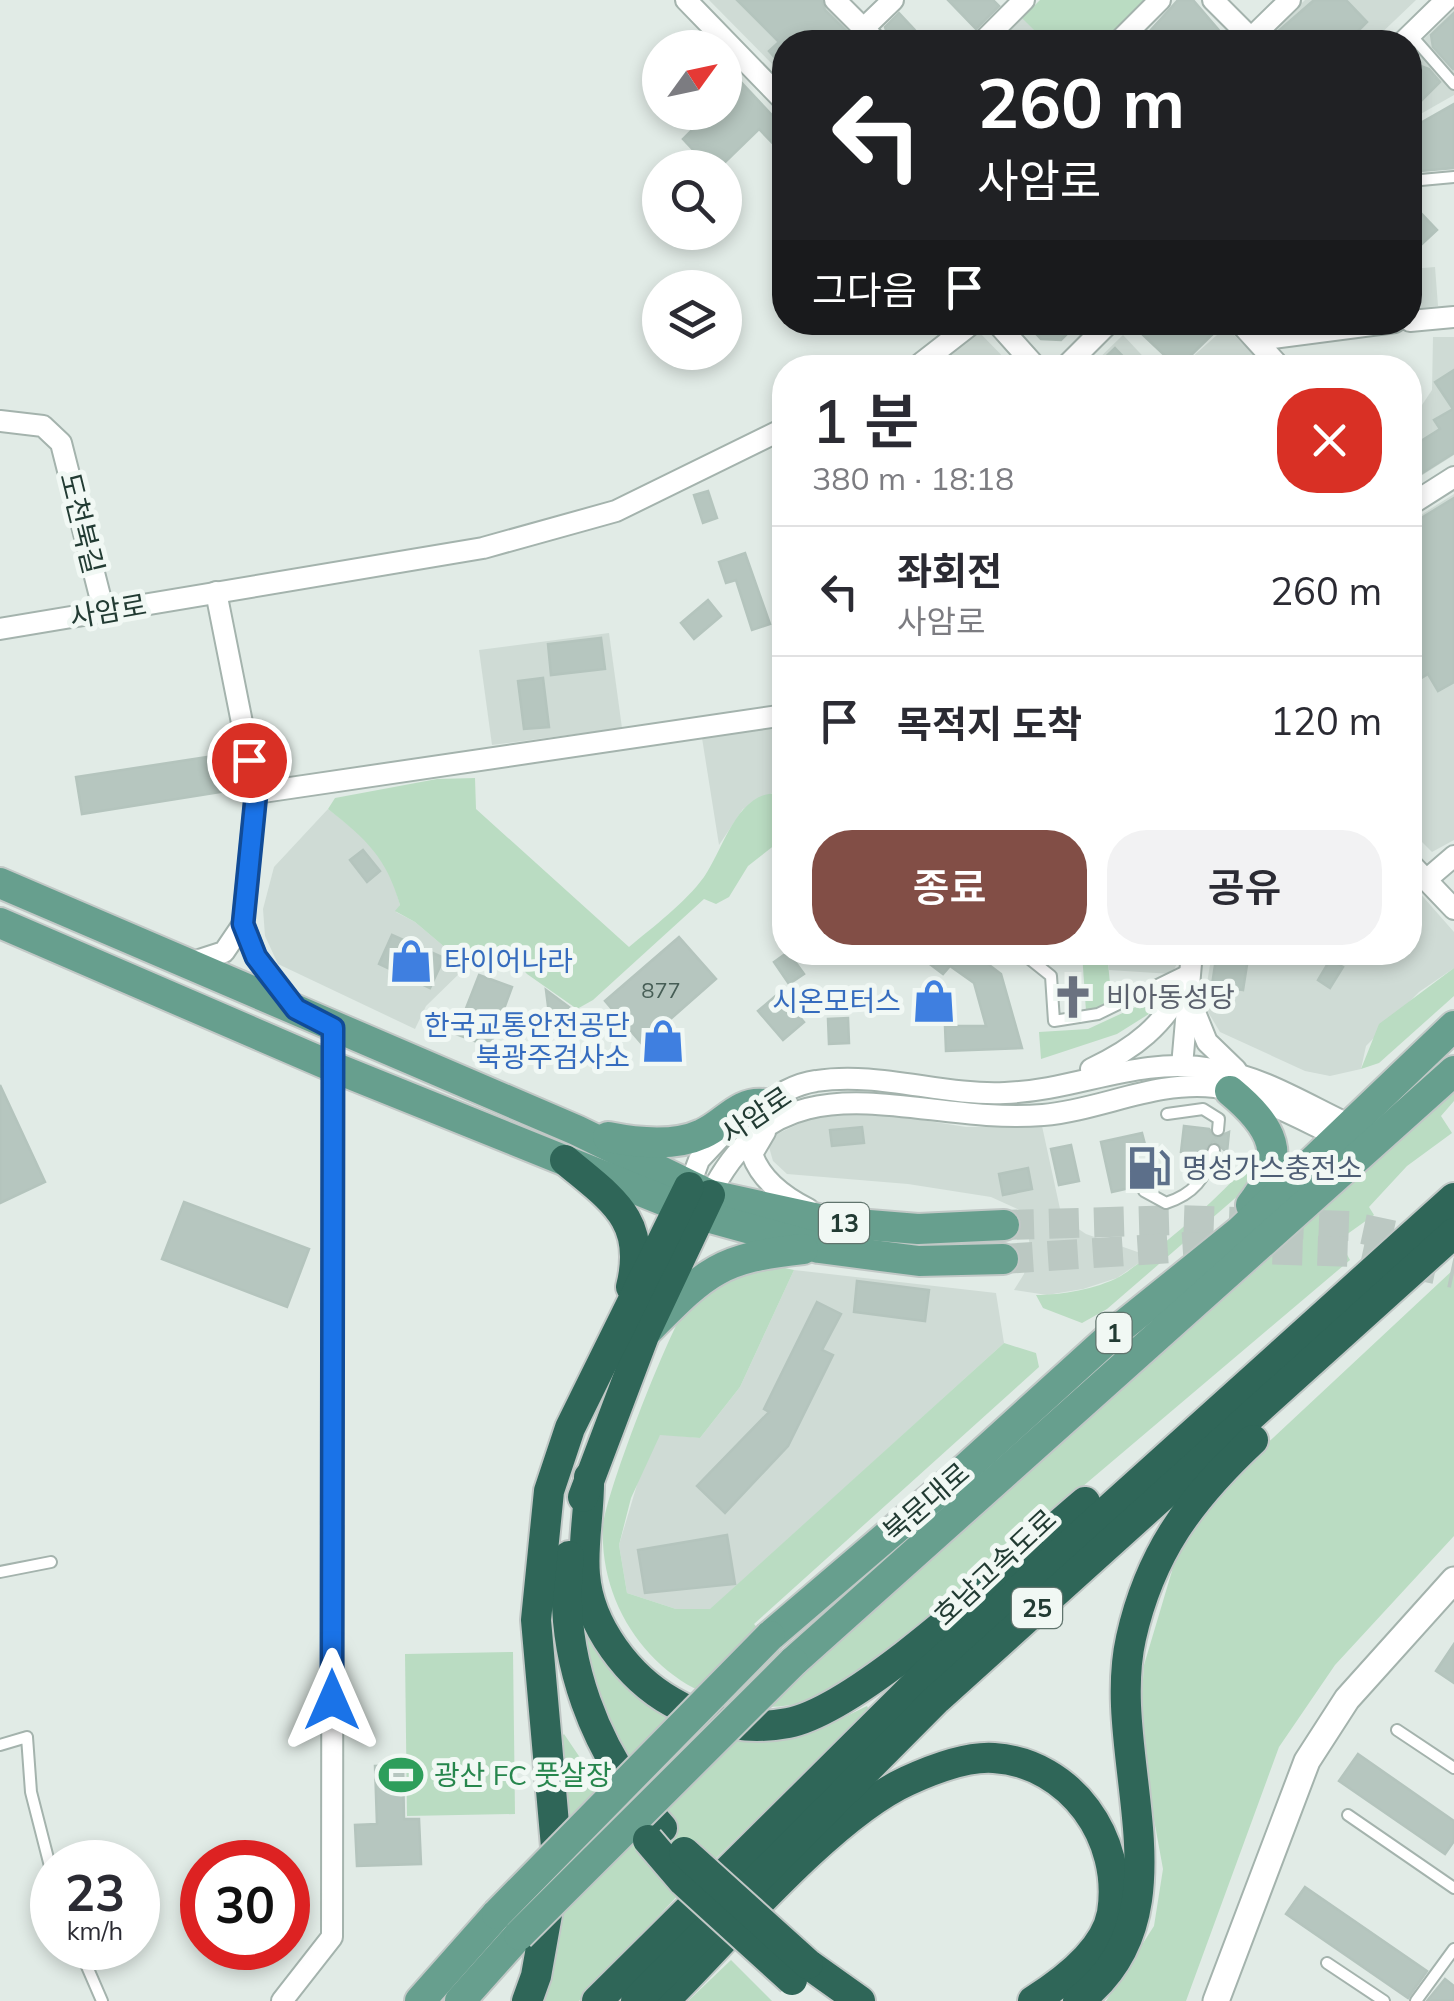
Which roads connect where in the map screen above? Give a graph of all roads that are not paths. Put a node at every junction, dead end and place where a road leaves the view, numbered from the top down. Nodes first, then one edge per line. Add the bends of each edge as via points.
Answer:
1 (686, 0) edge
2 (836, 0) edge
3 (893, 0) edge
4 (1024, 0) edge
5 (1160, 0) edge
6 (1213, 0) edge
7 (1290, 0) edge
8 (1446, 0) edge
9 (864, 30) edge
10 (874, 30) edge
11 (994, 30) edge
12 (1130, 30) edge
13 (1241, 30) edge
14 (1261, 30) edge
15 (1416, 30) edge
16 (1422, 53) edge
17 (1454, 84) edge
18 (772, 89) edge
19 (1454, 177) edge
20 (1422, 180) edge
21 (1454, 317) edge
22 (1422, 320) edge
23 (957, 335) edge
24 (1008, 335) edge
25 (1097, 335) edge
26 (1252, 335) edge
27 (1295, 335) edge
28 (1257, 340) junction
29 (931, 355) edge
30 (1026, 355) edge
31 (1077, 355) edge
32 (1270, 355) edge
33 (0, 421) edge
34 (772, 434) edge
35 (1454, 478) edge
36 (1422, 497) edge
37 (216, 592) junction
38 (104, 612) junction
39 (0, 629) edge
40 (772, 717) edge
41 (256, 794) junction
42 (1454, 856) edge
43 (1422, 882) edge
44 (0, 883) edge
45 (1422, 888) edge
46 (1454, 909) edge
47 (0, 923) edge
48 (243, 924) junction
49 (187, 964) junction
50 (1037, 965) edge
51 (1189, 969) edge
52 (296, 1009) junction
53 (1454, 1026) edge
54 (333, 1028) junction
55 (333, 1066) junction
56 (1182, 1066) junction
57 (1454, 1071) edge
58 (1235, 1082) junction
59 (1048, 1088) junction
60 (768, 1112) junction
61 (1167, 1114) dead end
62 (576, 1130) junction
63 (1218, 1130) dead end
64 (1342, 1130) junction
65 (1375, 1145) junction
66 (1214, 1150) dead end
67 (564, 1160) junction
68 (1144, 1191) dead end
69 (1454, 1198) edge
70 (695, 1201) junction
71 (1004, 1225) tunnel mouth
72 (1239, 1232) junction
73 (1454, 1233) edge
74 (825, 1235) junction
75 (1003, 1259) tunnel mouth
76 (633, 1327) junction
77 (1333, 1346) junction
78 (1241, 1392) junction
79 (590, 1477) junction
80 (540, 1560) junction
81 (50, 1562) dead end
82 (0, 1572) edge
83 (1454, 1580) edge
84 (1397, 1730) dead end
85 (0, 1745) edge
86 (1454, 1768) edge
87 (1348, 1815) dead end
88 (655, 1834) junction
89 (44, 1840) edge
90 (1454, 1888) edge
91 (1454, 1949) edge
92 (1327, 1962) dead end
93 (89, 1970) edge
94 (800, 1972) junction
95 (102, 2001) edge
96 (282, 2001) edge
97 (420, 2001) edge
98 (460, 2001) edge
99 (527, 2001) edge
100 (597, 2001) edge
101 (636, 2001) edge
102 (664, 2001) edge
103 (822, 2001) edge
104 (860, 2001) edge
105 (1033, 2001) edge
106 (1078, 2001) edge
107 (1216, 2001) edge
108 (1384, 2001) edge
109 (1416, 2001) edge

1 - 18 street
2 - 9 street
3 - 10 street
4 - 11 street
5 - 12 street
6 - 13 street
7 - 14 street
8 - 15 street
16 - 17 lane
19 - 20 lane
21 - 22 street
23 - 29 street
24 - 30 street
25 - 31 street
26 - 28 street
27 - 28 street
28 - 32 street
33 - 38 street, 도천북길 via 31,422 61,443
34 - 37 street, 사암로 via 616,511 552,531
35 - 36 street
37 - 38 street, 사암로
37 - 41 street
38 - 39 street, 사암로
40 - 41 street
41 - 48 street
42 - 43 street
44 - 49 main road, 13
45 - 46 street
47 - 55 main road, 13
48 - 49 street via 224,952
48 - 52 street via 256,957
49 - 52 main road, 13
50 - 51 lane via 1051,976 1054,1022 1098,1014
51 - 56 street
51 - 58 street via 1199,1028
51 - 59 street via 1166,1018 1129,1052
52 - 54 main road, 13
53 - 64 main road, 북문대로 / 1
54 - 55 street
54 - 62 main road, 13
55 - 67 main road, 13
55 - 96 street via 332,1937
56 - 58 street, 사암로
56 - 59 street, 사암로 via 1148,1064
57 - 65 main road, 북문대로 / 1
58 - 60 street, 사암로 via 1178,1085 1047,1115 843,1103
58 - 64 street, 사암로
58 - 72 main road via 1261,1117 1273,1155
59 - 60 street, 사암로 via 1002,1094 855,1078 814,1081
60 - 62 main road via 748,1102 705,1133 675,1141
60 - 70 street, 사암로 via 723,1132 699,1160
60 - 74 street, 사암로 via 752,1154 756,1166
61 - 63 lane via 1203,1109 1218,1119
62 - 70 main road, 13
64 - 65 street, 사암로
64 - 72 main road, 북문대로 / 1
65 - 98 main road, 북문대로 / 1, bridge via 793,1662
66 - 68 lane via 1208,1172 1188,1196 1166,1203
67 - 70 main road, 13
67 - 76 highway via 629,1222 636,1264
69 - 78 highway, 호남고속도로 / 25
70 - 74 main road, 13
70 - 76 highway
71 - 74 main road, 13
72 - 97 main road, 북문대로 / 1, bridge via 770,1636
73 - 77 highway, 호남고속도로 / 25
74 - 75 main road, 13 via 919,1261
74 - 76 main road via 719,1265
76 - 79 highway
76 - 80 highway via 570,1428 554,1475
77 - 101 highway, 호남고속도로 / 25 via 937,1700
77 - 106 highway via 1297,1400 1196,1500 1156,1556 1130,1641 1124,1724 1142,1862 1135,1918 1108,1970
78 - 79 highway via 1194,1410 879,1674 792,1722 703,1720 655,1693 617,1654 590,1604 584,1573
78 - 100 highway, 호남고속도로 / 25 via 828,1767
79 - 88 highway via 573,1526 566,1579 569,1636 597,1734
80 - 88 highway via 558,1674 586,1751
80 - 99 highway via 536,1620 556,1858
81 - 82 lane
83 - 107 street via 1348,1699 1307,1761
84 - 86 lane
85 - 89 lane via 26,1737
87 - 90 lane
88 - 94 highway, bridge via 694,1863
91 - 109 lane
92 - 108 lane
93 - 95 lane
94 - 103 highway
94 - 104 highway
102 - 105 highway via 860,1810 904,1782 993,1758 1045,1771 1086,1806 1112,1858 1112,1916 1090,1954

